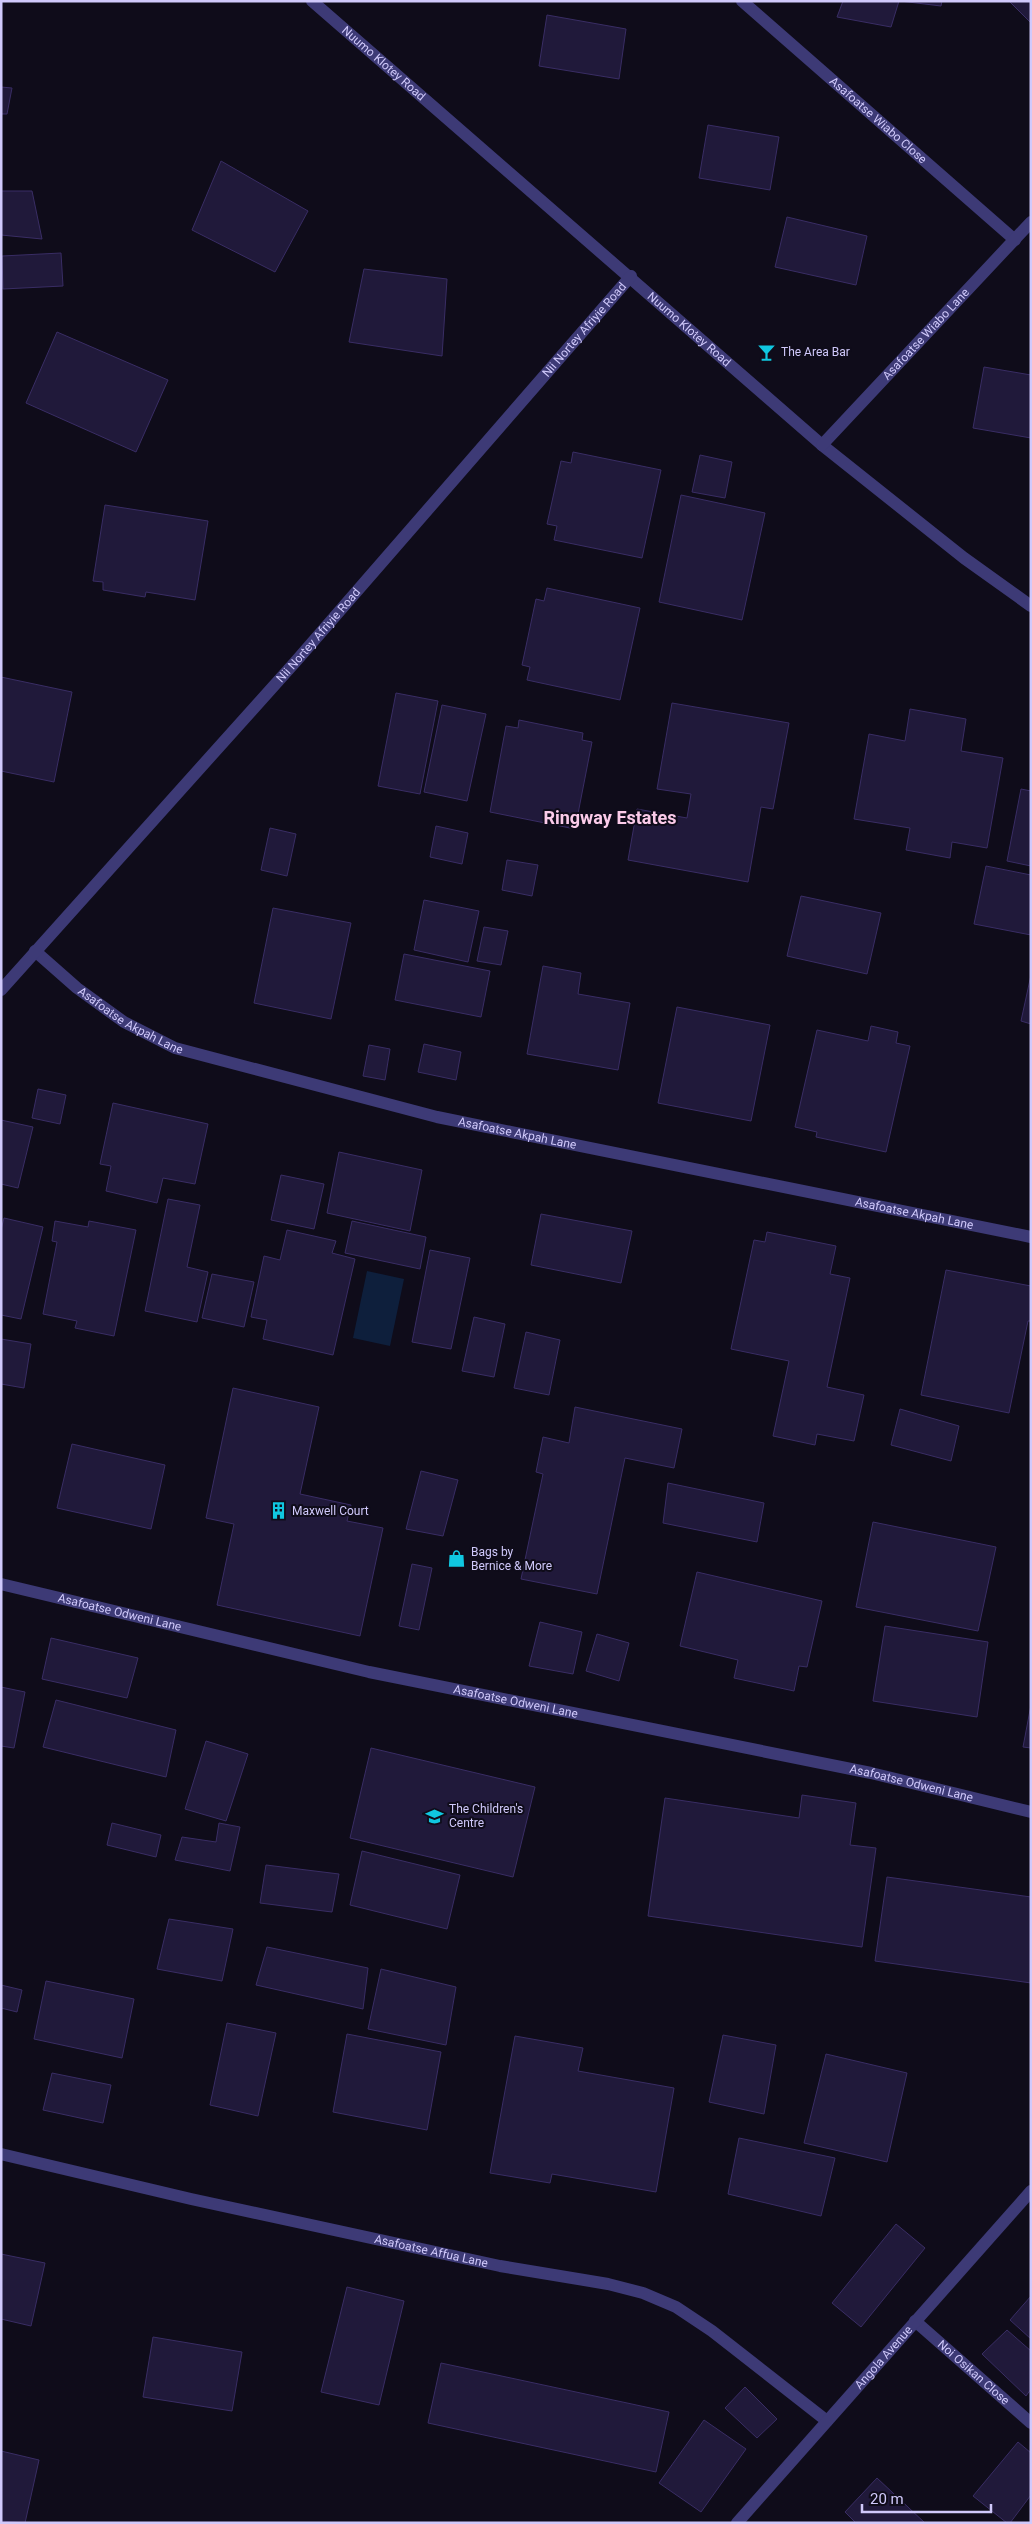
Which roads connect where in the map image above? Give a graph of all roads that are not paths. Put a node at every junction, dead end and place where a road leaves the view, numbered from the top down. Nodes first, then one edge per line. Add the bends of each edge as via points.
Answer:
1 (312, 1) edge
2 (742, 1) edge
3 (1031, 222) edge
4 (1015, 240) junction
5 (631, 276) junction
6 (822, 445) junction
7 (1031, 606) edge
8 (35, 951) junction
9 (1, 990) edge
10 (1031, 1237) edge
11 (1, 1584) edge
12 (1031, 1812) edge
13 (1, 2154) edge
14 (1031, 2191) edge
15 (915, 2321) junction
16 (827, 2420) junction
17 (1031, 2423) edge
18 (737, 2523) edge

1 - 5 street, Nuumo Klotey Road
2 - 4 street, Asafoatse Wiabo Close
3 - 4 street, Asafoatse Wiabo Lane
4 - 6 street, Asafoatse Wiabo Lane
5 - 6 street, Nuumo Klotey Road
5 - 8 street, Nii Nortey Afriyie Road via 297,660
6 - 7 street, Nuumo Klotey Road via 964,558
8 - 9 street, Nii Nortey Afriyie Road
8 - 10 street, Asafoatse Akpah Lane via 77,988 124,1022 176,1048 437,1117
11 - 12 street, Asafoatse Odweni Lane via 369,1672 871,1773
13 - 16 street, Asafoatse Affua Lane via 500,2266 643,2293 676,2307 712,2331
14 - 15 street, Angola Avenue
15 - 16 street, Angola Avenue
15 - 17 street, Noi Osikan Close
16 - 18 street, Angola Avenue

